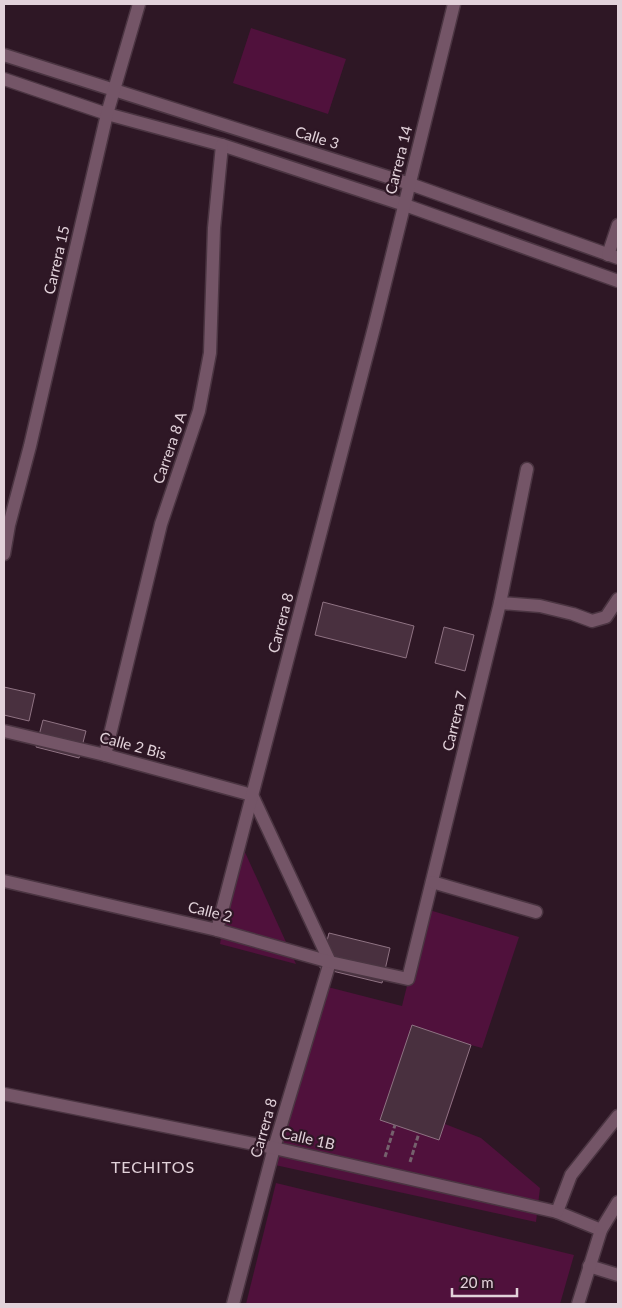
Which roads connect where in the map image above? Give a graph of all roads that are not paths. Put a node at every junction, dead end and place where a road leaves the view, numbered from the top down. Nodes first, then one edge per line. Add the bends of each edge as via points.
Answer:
1 (139, 4) edge
2 (454, 4) edge
3 (4, 55) edge
4 (4, 79) edge
5 (113, 91) junction
6 (107, 114) junction
7 (222, 145) junction
8 (410, 184) junction
9 (405, 205) junction
10 (618, 225) edge
11 (613, 257) edge
12 (618, 281) edge
13 (375, 324) joint
14 (527, 469) dead end
15 (4, 554) edge
16 (618, 599) edge
17 (500, 603) junction
18 (4, 731) edge
19 (104, 754) junction
20 (252, 795) junction
21 (4, 881) edge
22 (432, 882) junction
23 (536, 912) dead end
24 (217, 930) junction
25 (330, 962) junction
26 (408, 979) joint
27 (4, 1094) edge
28 (618, 1116) edge
29 (274, 1148) junction
30 (618, 1202) edge
31 (557, 1212) junction
32 (601, 1230) junction
33 (589, 1266) junction
34 (618, 1275) edge
35 (233, 1304) edge
36 (578, 1304) edge

1 - 5 street, Carrera 15
2 - 8 street, Carrera 14
3 - 5 street, Calle 3
4 - 6 street
5 - 6 street, Carrera 15
5 - 8 street, Calle 3
6 - 7 street
6 - 15 street, Carrera 15
7 - 9 street
7 - 19 street, Carrera 8 A via 214,228 210,353 199,411 161,524
8 - 9 street, Carrera 14
8 - 11 street, Calle 3
9 - 12 street
9 - 13 street, Carrera 14
10 - 11 street
13 - 20 street, Carrera 8
14 - 17 street, Carrera 7
16 - 17 street via 606,617 592,621 540,606
17 - 22 street, Carrera 7
18 - 19 street, Calle 2 Bis
19 - 20 street, Calle 2 Bis
20 - 24 street, Carrera 8
20 - 25 street
21 - 24 street, Calle 2
22 - 23 street
22 - 26 street, Carrera 7
24 - 25 street, Calle 2
25 - 26 street, Calle 2
25 - 29 street, Carrera 8
27 - 29 street, Calle 1B
28 - 31 street via 571,1175
29 - 31 street, Calle 1B
29 - 35 street, Carrera 8
30 - 32 street
31 - 32 street, Calle 1B
32 - 33 street
33 - 34 street
33 - 36 street

